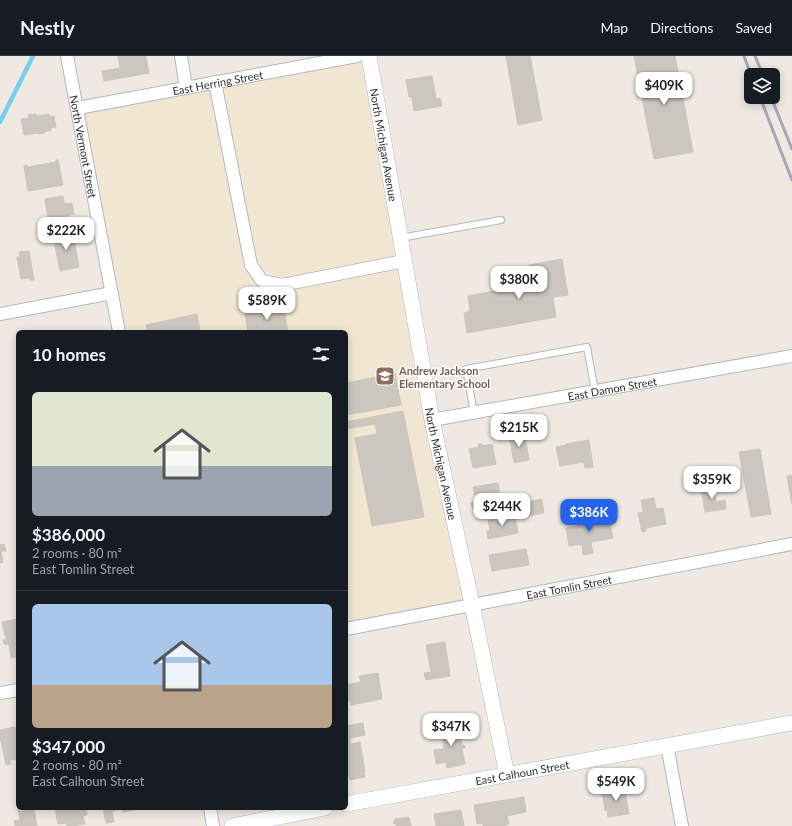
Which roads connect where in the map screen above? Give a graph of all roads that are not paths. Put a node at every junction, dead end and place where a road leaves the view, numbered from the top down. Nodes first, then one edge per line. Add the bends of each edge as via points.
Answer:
1 (67, 56) edge
2 (181, 56) edge
3 (357, 56) edge
4 (369, 56) edge
5 (215, 82) junction
6 (186, 88) junction
7 (78, 108) junction
8 (501, 220) dead end
9 (400, 238) junction
10 (404, 261) junction
11 (112, 293) junction
12 (0, 314) edge
13 (119, 330) edge
14 (792, 356) edge
15 (595, 391) junction
16 (474, 413) junction
17 (432, 420) junction
18 (792, 544) edge
19 (472, 604) junction
20 (348, 628) edge
21 (16, 690) edge
22 (0, 693) edge
23 (792, 723) edge
24 (667, 745) junction
25 (507, 775) junction
26 (348, 804) edge
27 (210, 810) edge
28 (312, 810) edge
29 (213, 826) edge
30 (232, 826) edge
31 (682, 826) edge

1 - 7 street, North Vermont Street
2 - 6 street
3 - 5 street, East Herring Street
4 - 9 street, North Michigan Avenue
5 - 6 street, East Herring Street
5 - 10 street via 251,265 262,281 282,285
6 - 7 street, East Herring Street
7 - 11 street, North Vermont Street
8 - 9 lane
9 - 10 street, North Michigan Avenue
10 - 17 street, North Michigan Avenue
11 - 12 street
11 - 13 street, North Vermont Street
14 - 15 street, East Damon Street
15 - 16 street, East Damon Street
15 - 16 lane via 586,347 579,348 466,369
16 - 17 street, East Damon Street
17 - 19 street, North Michigan Avenue
18 - 19 street, East Tomlin Street
19 - 20 street, East Tomlin Street
19 - 25 street, North Michigan Avenue
21 - 22 street
23 - 24 street, East Calhoun Street
24 - 25 street, East Calhoun Street
24 - 31 street
25 - 26 street, East Calhoun Street
27 - 29 street
28 - 30 street

